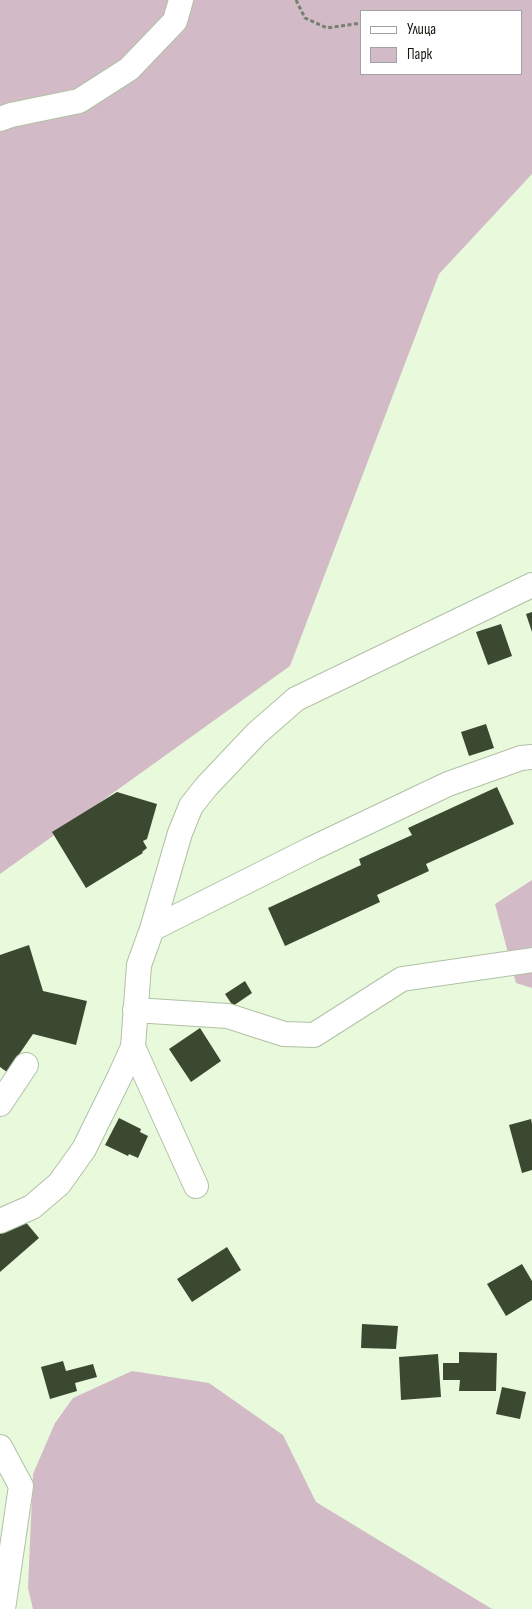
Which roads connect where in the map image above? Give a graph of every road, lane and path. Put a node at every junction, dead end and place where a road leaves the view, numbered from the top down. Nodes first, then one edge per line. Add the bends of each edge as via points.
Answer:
1 (181, 0) edge
2 (296, 0) edge
3 (360, 23) edge
4 (0, 119) edge
5 (532, 585) edge
6 (532, 757) edge
7 (152, 929) junction
8 (532, 960) edge
9 (135, 1010) junction
10 (133, 1047) junction
11 (26, 1065) dead end
12 (0, 1104) edge
13 (196, 1186) dead end
14 (0, 1220) edge
15 (0, 1447) edge
16 (3, 1609) edge

1 - 4 street via 175,20 129,69 79,101
2 - 3 path via 305,18 327,28
5 - 7 street via 296,699 257,733 191,806
6 - 7 street via 448,784
7 - 9 street via 139,965
8 - 9 street via 402,979 314,1035 284,1034 228,1016
9 - 10 street
10 - 13 street
10 - 14 street via 84,1149 59,1184 32,1207
11 - 12 street
15 - 16 street via 22,1486

